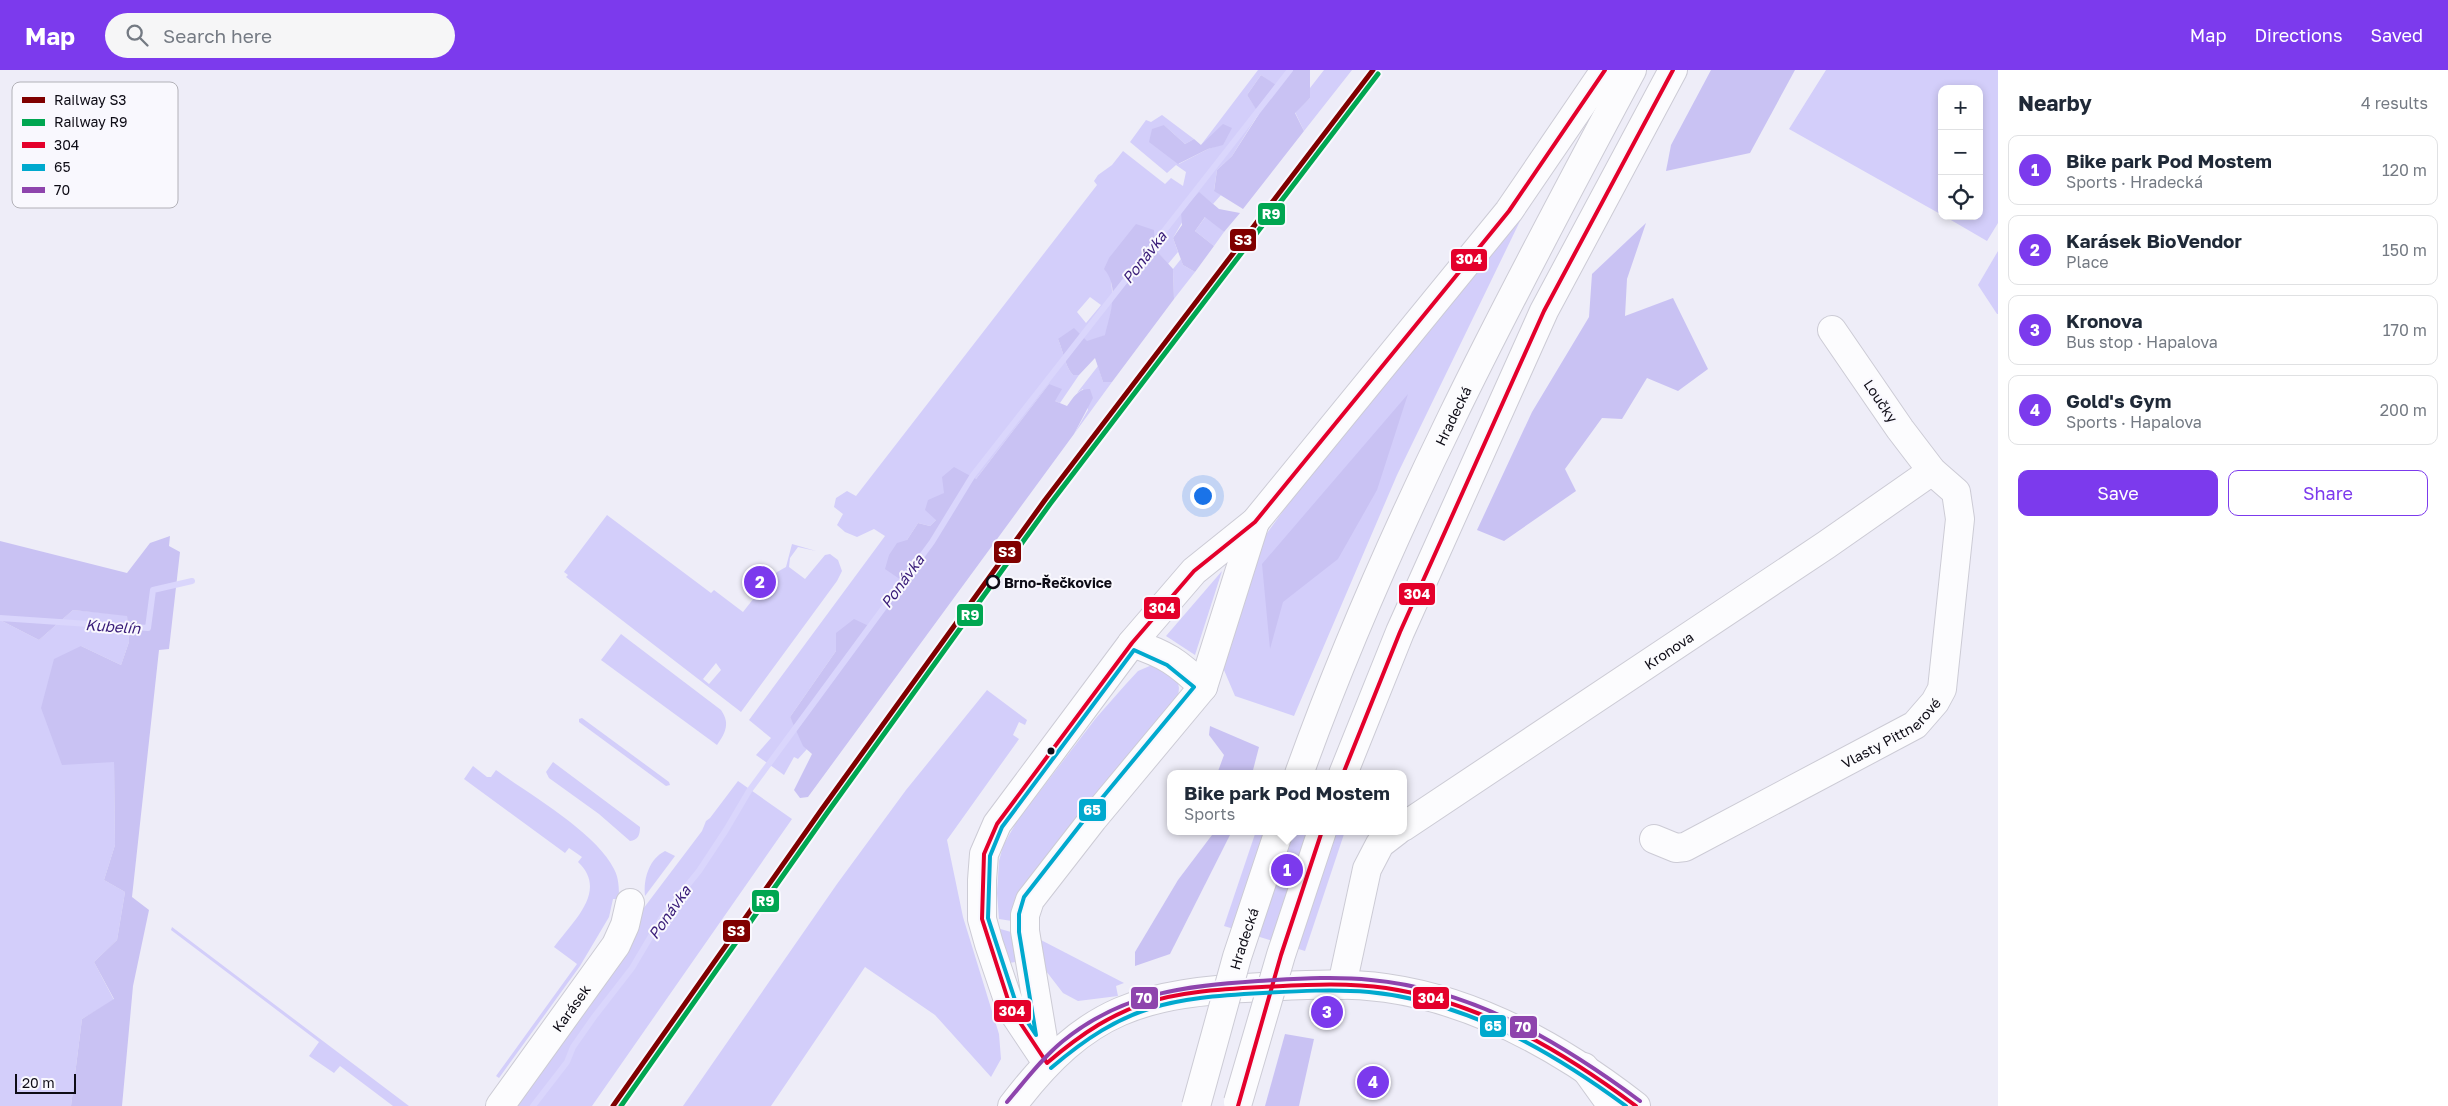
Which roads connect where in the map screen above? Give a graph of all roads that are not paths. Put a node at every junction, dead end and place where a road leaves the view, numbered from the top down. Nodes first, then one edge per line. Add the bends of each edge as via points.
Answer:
1 (1605, 70) edge
2 (1632, 70) edge
3 (1673, 70) edge
4 (1832, 330) dead end
5 (1932, 471) junction
6 (1255, 522) junction
7 (1132, 643) junction
8 (1203, 687) junction
9 (1301, 770) edge
10 (1345, 770) edge
11 (1407, 824) edge
12 (1277, 835) edge
13 (1321, 835) edge
14 (1392, 835) edge
15 (1654, 839) dead end
16 (630, 903) dead end
17 (1342, 985) junction
18 (1047, 1063) junction
19 (1584, 1067) junction
20 (1238, 1104) edge
21 (500, 1106) edge
22 (1012, 1106) edge
23 (1196, 1106) edge
24 (1612, 1106) edge
25 (1636, 1106) edge

1 - 6 main road via 1509,211
2 - 9 main road, Hradecká via 1476,365 1406,514 1333,684
3 - 10 main road via 1544,311 1400,632
4 - 5 main road, Loučky
5 - 11 main road, Kronova
5 - 15 main road, Vlasty Pittnerové via 1956,492 1960,519 1942,689 1926,714 1915,725 1685,847 1676,848
6 - 7 main road via 1194,571
6 - 8 main road
7 - 8 main road via 1162,653 1185,668
7 - 18 main road via 997,824 984,854 982,918 989,944 1011,1009
8 - 18 main road via 1030,900 1025,915 1025,931
12 - 23 main road, Hradecká, bridge via 1237,957
13 - 20 main road, bridge via 1281,955
14 - 17 main road via 1380,844 1368,870
16 - 21 main road, Karásek via 616,945
17 - 18 main road via 1235,988 1185,992 1151,999 1119,1010 1095,1024
17 - 19 main road via 1415,993 1478,1013
18 - 22 main road
19 - 24 main road
19 - 25 main road

